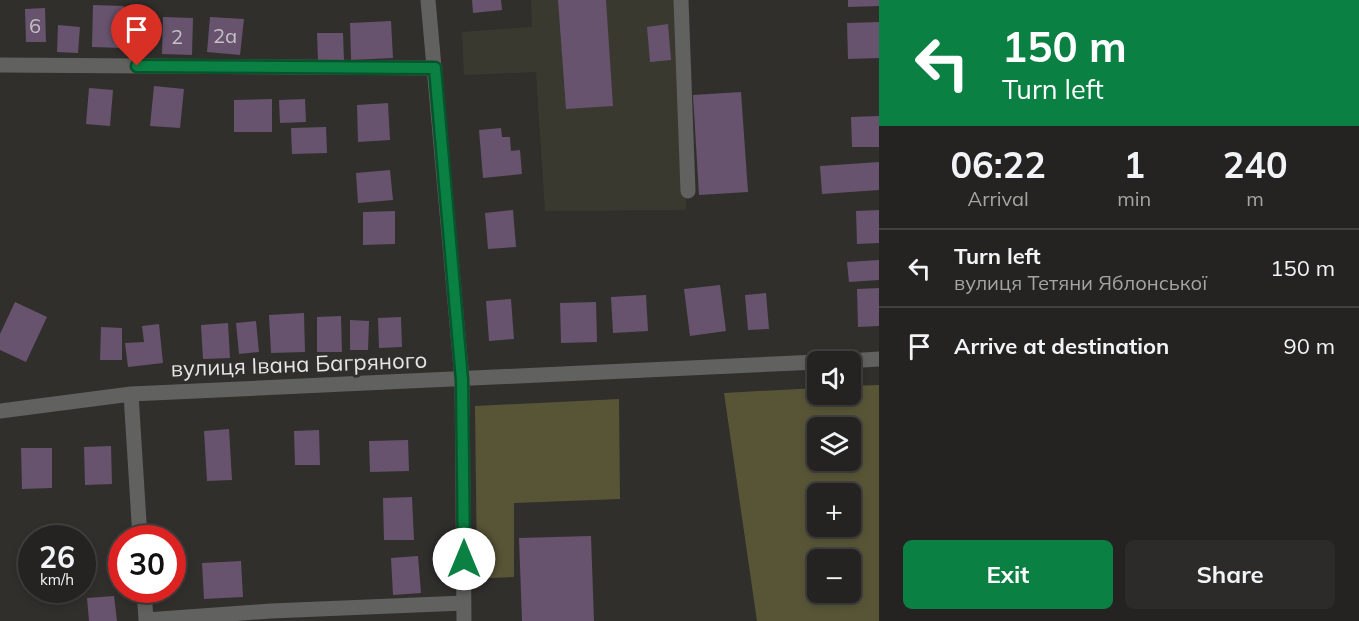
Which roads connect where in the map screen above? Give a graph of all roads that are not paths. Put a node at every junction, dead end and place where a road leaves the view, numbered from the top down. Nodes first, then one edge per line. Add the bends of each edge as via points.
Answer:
1 (428, 0) edge
2 (681, 0) edge
3 (0, 65) edge
4 (435, 68) junction
5 (688, 190) dead end
6 (879, 359) edge
7 (861, 360) edge
8 (807, 363) edge
9 (462, 380) junction
10 (131, 394) junction
11 (0, 411) edge
12 (139, 525) edge
13 (145, 603) edge
14 (464, 603) junction
15 (146, 620) edge
16 (464, 621) edge

1 - 4 street
2 - 5 street
3 - 4 street
4 - 9 street
6 - 7 street
8 - 9 street, вулиця Івана Багряного
9 - 10 street, вулиця Івана Багряного
9 - 14 street
10 - 11 street, вулиця Івана Багряного
10 - 12 street
13 - 15 street
14 - 15 street
14 - 16 street

